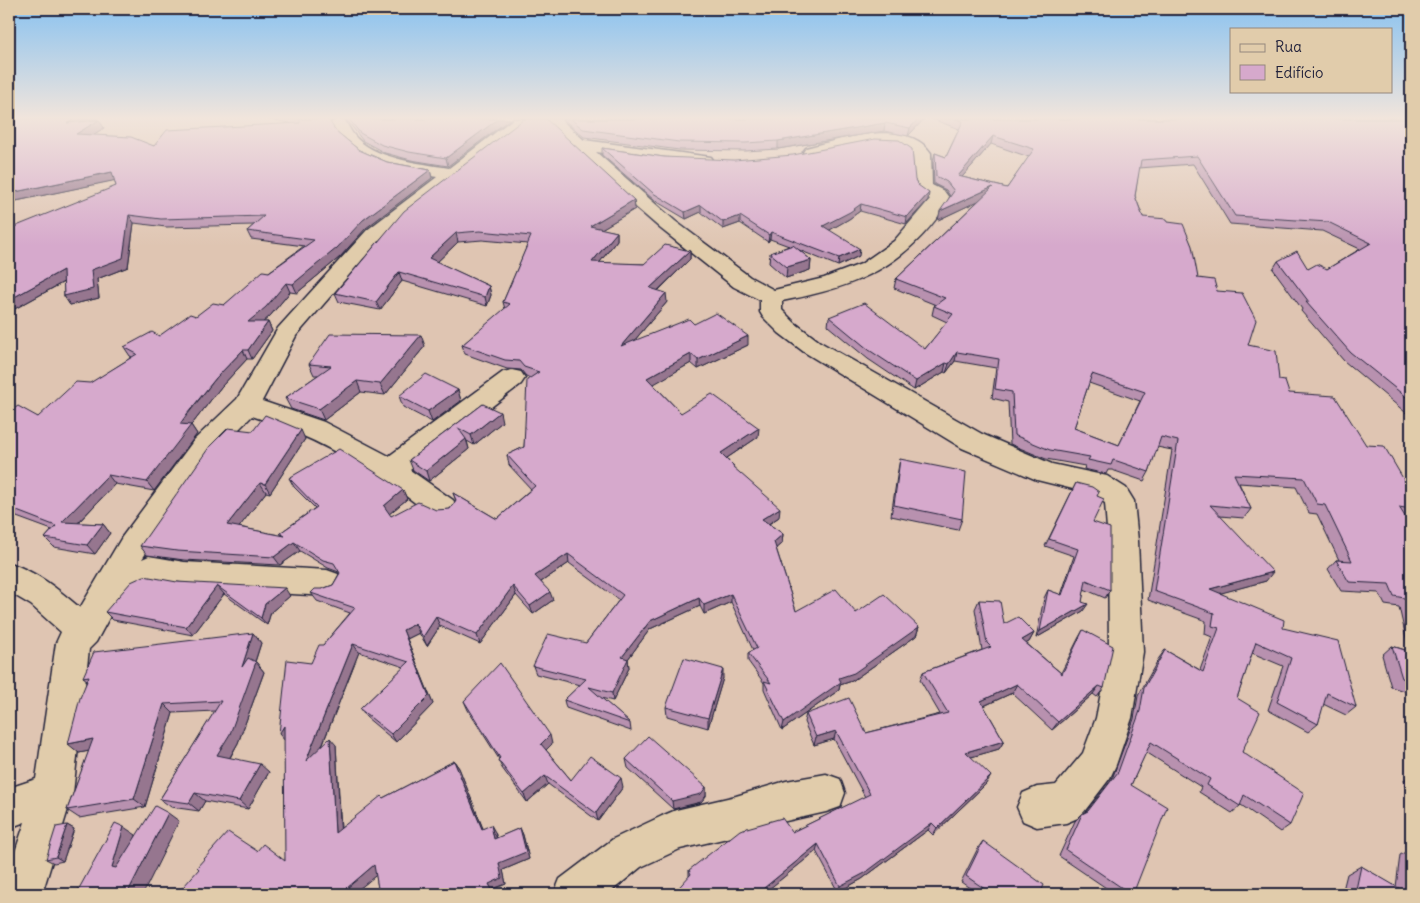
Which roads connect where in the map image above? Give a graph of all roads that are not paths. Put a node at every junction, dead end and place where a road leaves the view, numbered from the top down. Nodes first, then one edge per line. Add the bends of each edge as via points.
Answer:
1 (392, 161) edge
2 (468, 161) edge
3 (597, 161) edge
4 (922, 161) edge
5 (451, 174) junction
6 (771, 297) junction
7 (512, 378) dead end
8 (247, 405) junction
9 (390, 470) junction
10 (443, 508) edge
11 (9, 576) edge
12 (327, 583) dead end
13 (78, 645) junction
14 (54, 793) junction
15 (826, 793) dead end
16 (1037, 807) dead end
17 (9, 808) edge
18 (21, 894) edge
19 (575, 894) edge

1 - 5 street
2 - 5 street
3 - 6 street via 668,225 742,282
4 - 6 street via 923,185 940,199 897,250 861,273 819,288
5 - 8 street via 374,234 286,333
6 - 16 street via 771,312 787,328 842,366 972,441 1047,473 1097,484 1119,501 1126,652 1114,718 1097,765 1066,803
7 - 9 street
8 - 9 street via 295,421
8 - 13 street via 204,447 133,546
9 - 10 street
11 - 13 street via 42,595
12 - 13 street via 184,575 150,569 126,579 116,588
13 - 14 street
14 - 17 street
14 - 18 street
15 - 19 street via 676,830 627,853

